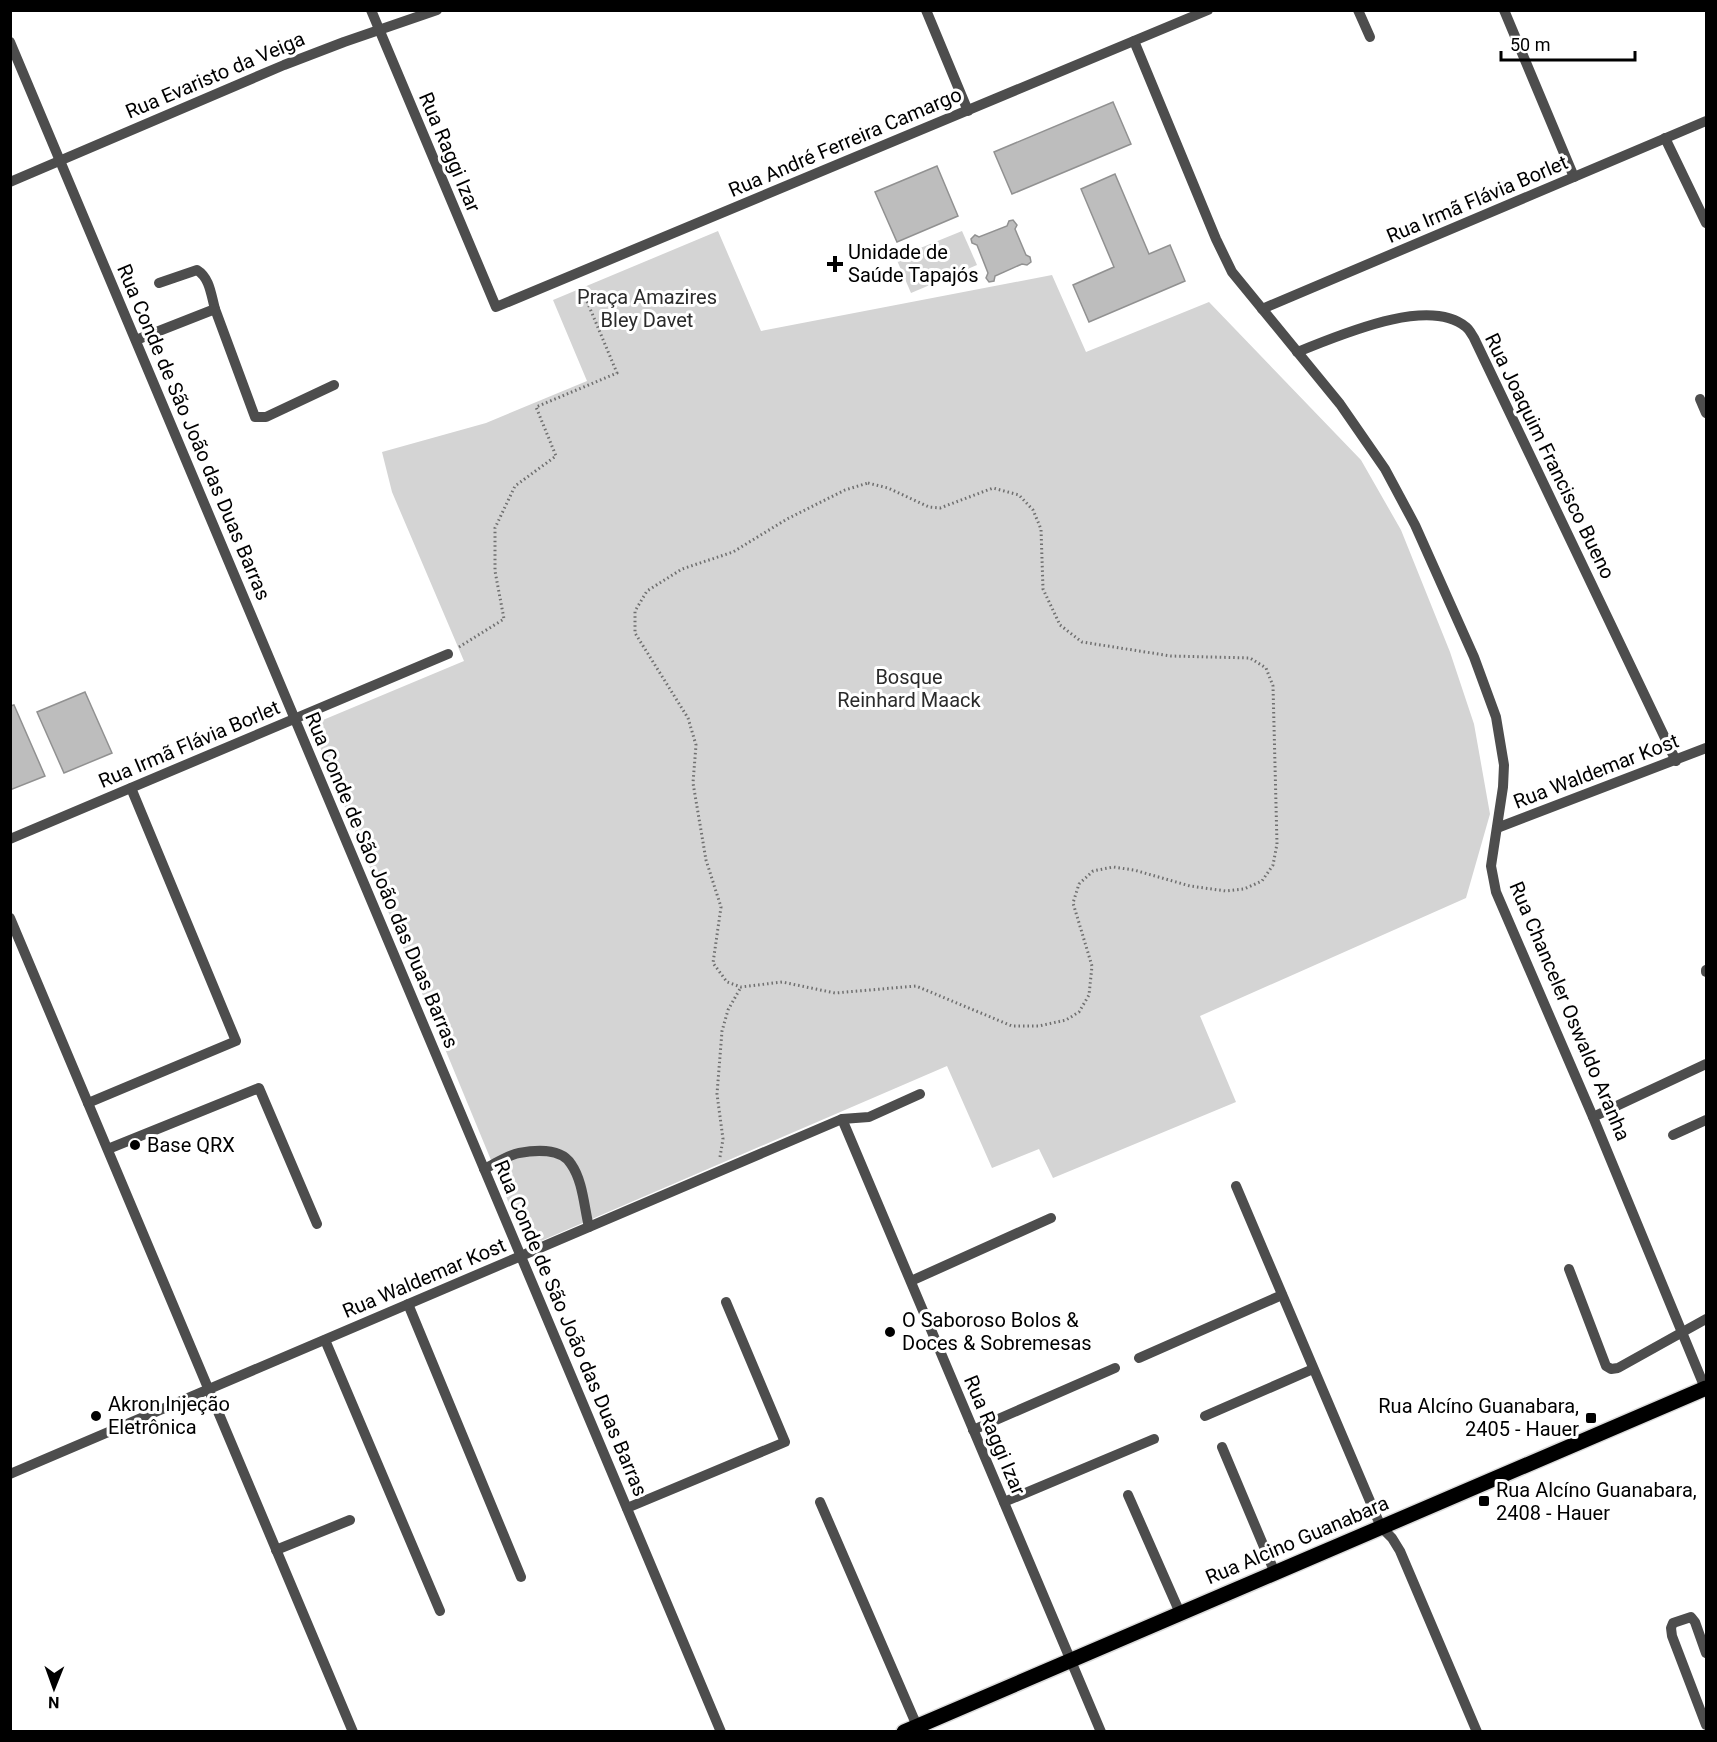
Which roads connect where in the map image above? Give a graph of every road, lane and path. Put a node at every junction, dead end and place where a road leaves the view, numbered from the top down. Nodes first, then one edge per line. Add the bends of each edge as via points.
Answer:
1 (371, 10) edge
2 (437, 10) edge
3 (926, 10) edge
4 (1208, 10) edge
5 (1358, 10) edge
6 (1504, 10) edge
7 (379, 30) junction
8 (1370, 37) dead end
9 (1134, 41) junction
10 (10, 42) edge
11 (968, 111) junction
12 (1707, 121) edge
13 (1665, 138) junction
14 (60, 160) junction
15 (1574, 177) junction
16 (10, 182) edge
17 (1707, 223) edge
18 (575, 274) junction
19 (159, 283) dead end
20 (496, 307) joint
21 (215, 309) junction
22 (1262, 309) junction
23 (136, 340) junction
24 (1297, 352) junction
25 (334, 384) dead end
26 (1700, 399) dead end
27 (1707, 413) edge
28 (448, 654) joint
29 (295, 719) junction
30 (1707, 748) edge
31 (1676, 760) junction
32 (131, 788) junction
33 (1497, 828) junction
34 (10, 839) edge
35 (10, 918) edge
36 (741, 987) junction
37 (1707, 1064) edge
38 (920, 1094) dead end
39 (88, 1103) junction
40 (1593, 1117) junction
41 (842, 1119) junction
42 (1707, 1120) edge
43 (1673, 1135) dead end
44 (108, 1149) junction
45 (720, 1159) dead end
46 (484, 1169) junction
47 (1236, 1186) dead end
48 (1052, 1218) dead end
49 (317, 1224) dead end
50 (589, 1227) junction
51 (521, 1256) junction
52 (1569, 1269) dead end
53 (911, 1281) junction
54 (1282, 1295) junction
55 (726, 1302) dead end
56 (408, 1304) junction
57 (1707, 1319) edge
58 (1683, 1332) junction
59 (325, 1340) junction
60 (1139, 1358) dead end
61 (1115, 1368) dead end
62 (1313, 1369) junction
63 (1706, 1389) edge
64 (209, 1390) junction
65 (1205, 1416) dead end
66 (973, 1430) junction
67 (1154, 1439) dead end
68 (1222, 1447) dead end
69 (10, 1474) edge
70 (1128, 1495) dead end
71 (820, 1502) dead end
72 (1004, 1502) junction
73 (627, 1508) junction
74 (350, 1520) dead end
75 (1381, 1527) junction
76 (276, 1550) junction
77 (1275, 1573) junction
78 (521, 1577) dead end
79 (440, 1611) dead end
80 (1180, 1613) junction
81 (1707, 1653) edge
82 (1071, 1660) junction
83 (1707, 1725) edge
84 (910, 1729) edge
85 (353, 1731) edge
86 (721, 1731) edge
87 (1101, 1731) edge
88 (1477, 1731) edge

1 - 7 street, Rua Raggi Izar
2 - 7 street, Rua Evaristo da Veiga
3 - 11 street
4 - 9 street, Rua André Ferreira Camargo
5 - 8 street
6 - 15 street
7 - 14 street, Rua Evaristo da Veiga via 284,65
7 - 20 street, Rua Raggi Izar
9 - 11 street, Rua André Ferreira Camargo
9 - 22 street, Rua Chanceler Oswaldo Aranha via 1232,272
10 - 14 street, Rua Conde de São João das Duas Barras
11 - 18 street, Rua André Ferreira Camargo
12 - 13 street, Rua Irmã Flávia Borlet
13 - 15 street, Rua Irmã Flávia Borlet
13 - 17 street
14 - 16 street, Rua Evaristo da Veiga
14 - 23 street, Rua Conde de São João das Duas Barras
15 - 22 street, Rua Irmã Flávia Borlet
18 - 20 street, Rua André Ferreira Camargo
18 - 28 path via 617,373 536,407 556,456 515,486 495,528 495,571 504,619
19 - 21 street via 197,270 207,282
21 - 23 street
21 - 25 street via 255,417 266,417
22 - 24 street, Rua Chanceler Oswaldo Aranha
23 - 29 street, Rua Conde de São João das Duas Barras
24 - 31 street, Rua Joaquim Francisco Bueno via 1353,330 1403,317 1442,317 1466,327
24 - 33 street, Rua Chanceler Oswaldo Aranha via 1362,433 1402,498 1486,686 1500,733 1504,765
26 - 27 street
28 - 29 street, Rua Irmã Flávia Borlet
29 - 32 street, Rua Irmã Flávia Borlet
29 - 46 street, Rua Conde de São João das Duas Barras
30 - 31 street, Rua Waldemar Kost
31 - 33 street, Rua Waldemar Kost
32 - 34 street, Rua Irmã Flávia Borlet
32 - 39 street via 236,1041
33 - 40 street, Rua Chanceler Oswaldo Aranha via 1491,866 1496,892
35 - 39 street
36 - 36 path via 782,982 835,993 916,986 1012,1026 1066,1020 1079,1012 1089,995 1092,966 1072,903 1078,884 1094,871 1113,867 1134,870 1190,886 1226,891 1262,881 1273,865 1277,844 1273,686 1266,668 1250,658 1171,656 1082,642 1060,625 1043,589 1041,529 1033,510 1019,495 993,488 940,508 868,483 787,519 733,552 682,569 647,591 635,610 635,633 688,718 696,745 693,783 700,827 720,907 713,963 727,982
36 - 45 path via 728,1010 722,1032 717,1094 723,1139
37 - 40 street
38 - 41 street, Rua Waldemar Kost via 869,1117
39 - 44 street
40 - 58 street, Rua Chanceler Oswaldo Aranha
41 - 50 street, Rua Waldemar Kost
41 - 53 street, Rua Raggi Izar
42 - 43 street
44 - 49 street via 260,1088
44 - 64 street
46 - 50 street via 517,1153 549,1151 564,1156 571,1163 581,1189
46 - 51 street, Rua Conde de São João das Duas Barras
47 - 54 street
48 - 53 street
50 - 51 street, Rua Waldemar Kost
51 - 56 street, Rua Waldemar Kost
51 - 73 street, Rua Conde de São João das Duas Barras
52 - 58 street via 1606,1366 1611,1369
53 - 66 street, Rua Raggi Izar
54 - 60 street
54 - 62 street
55 - 73 street via 785,1442
56 - 59 street, Rua Waldemar Kost
56 - 78 street
57 - 58 street
58 - 63 street, Rua Chanceler Oswaldo Aranha
59 - 64 street, Rua Waldemar Kost
59 - 79 street
61 - 66 street
62 - 65 street
62 - 75 street
63 - 75 main road, Rua Alcino Guanabara
64 - 69 street, Rua Waldemar Kost
64 - 76 street
66 - 72 street, Rua Raggi Izar
67 - 72 street
68 - 77 street
70 - 80 street
71 - 84 street
72 - 82 street, Rua Raggi Izar
73 - 86 street, Rua Conde de São João das Duas Barras
74 - 76 street
75 - 77 main road, Rua Alcino Guanabara
75 - 88 street via 1400,1551
76 - 85 street
77 - 80 main road, Rua Alcino Guanabara
80 - 82 main road, Rua Alcino Guanabara
81 - 83 street via 1691,1617 1673,1623 1672,1636
82 - 84 main road, Rua Alcino Guanabara
82 - 87 street, Rua Raggi Izar

